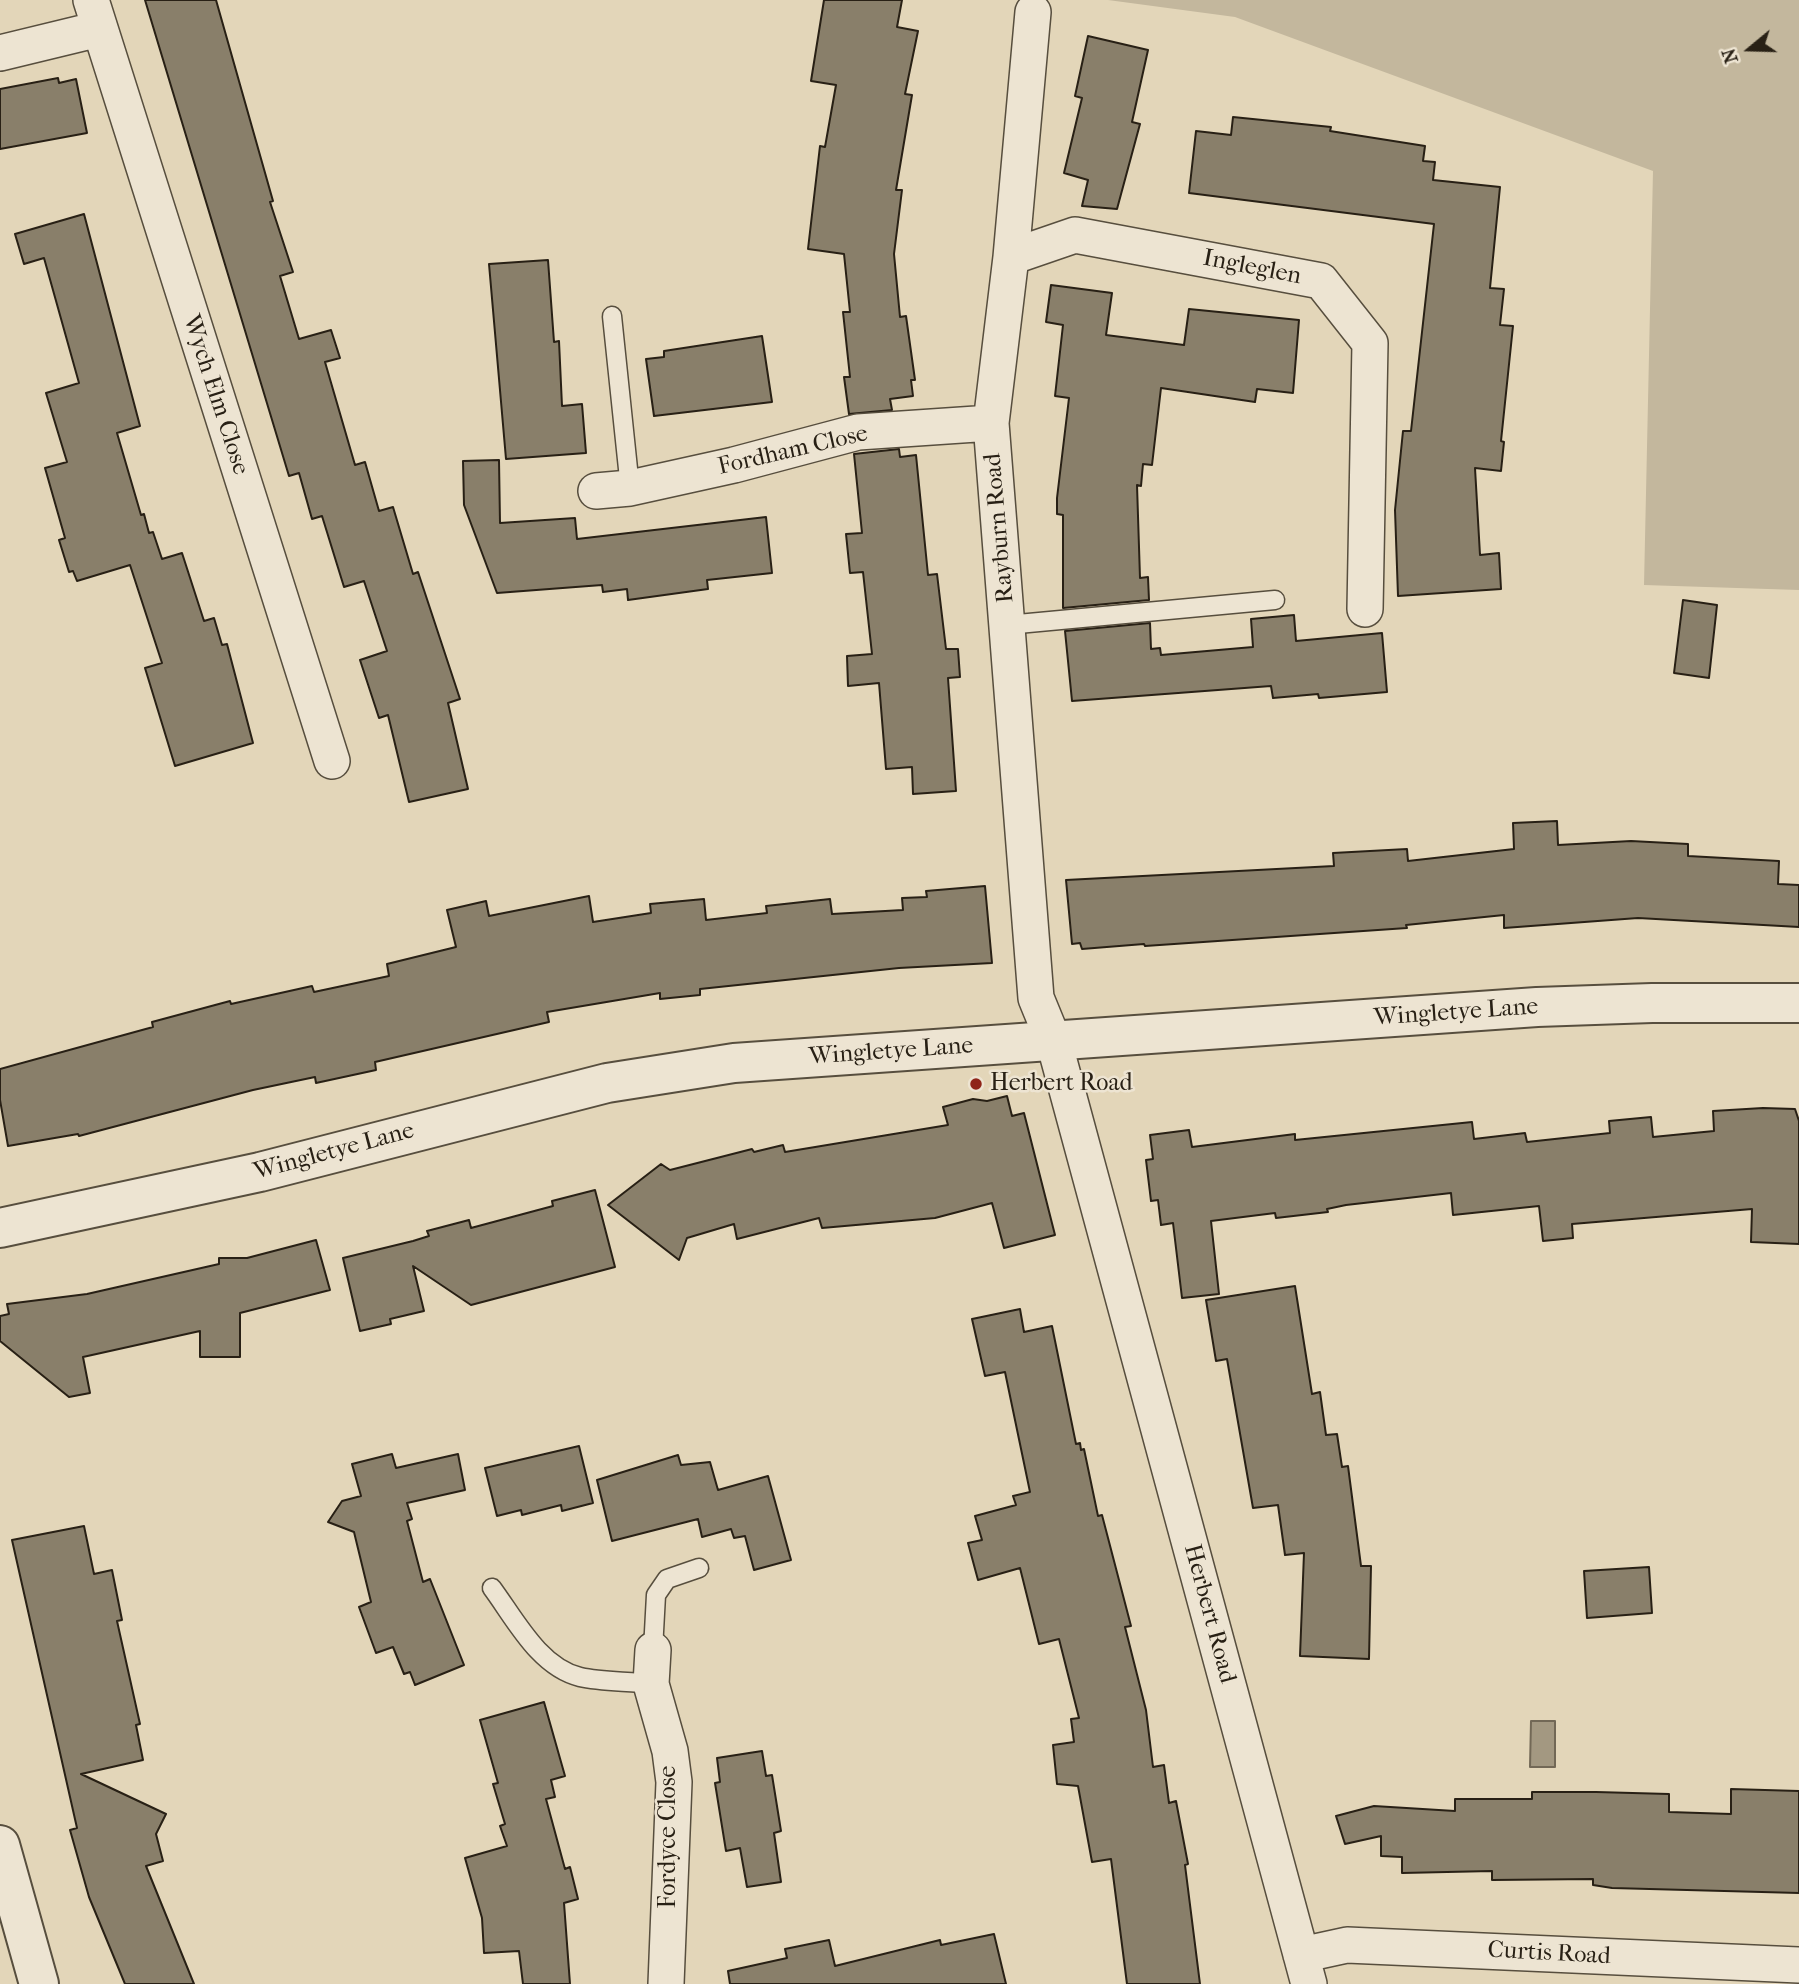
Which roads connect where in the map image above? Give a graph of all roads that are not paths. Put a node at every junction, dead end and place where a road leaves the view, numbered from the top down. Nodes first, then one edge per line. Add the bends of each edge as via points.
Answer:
1 (1033, 12) dead end
2 (95, 15) edge
3 (0, 53) edge
4 (1011, 257) junction
5 (612, 316) dead end
6 (991, 423) junction
7 (630, 488) junction
8 (596, 491) dead end
9 (1275, 600) dead end
10 (1365, 609) dead end
11 (1007, 625) junction
12 (332, 761) dead end
13 (1799, 1003) edge
14 (1054, 1042) junction
15 (0, 1227) edge
16 (699, 1569) dead end
17 (492, 1588) dead end
18 (652, 1667) junction
19 (0, 1845) edge
20 (1799, 1965) edge
21 (1305, 1970) edge
22 (39, 1984) edge
23 (666, 1984) edge

1 - 4 street, Rayburn Road
2 - 3 street, Wych Elm Close
2 - 12 street, Wych Elm Close
4 - 6 street, Rayburn Road
4 - 10 street, Ingleglen via 1075,235 1321,281 1370,343
5 - 7 lane
6 - 7 street, Fordham Close via 858,432
6 - 11 street, Rayburn Road
7 - 8 street, Fordham Close
9 - 11 lane
11 - 14 street, Rayburn Road via 1037,998
13 - 14 street, Wingletye Lane via 1537,1007
14 - 15 street, Wingletye Lane via 734,1063 607,1083 260,1172
14 - 21 street, Herbert Road
16 - 18 lane via 667,1579 656,1595
17 - 18 lane via 538,1651 560,1669 580,1677
18 - 23 street, Fordyce Close via 674,1782
19 - 22 street
20 - 21 street, Curtis Road via 1347,1945

